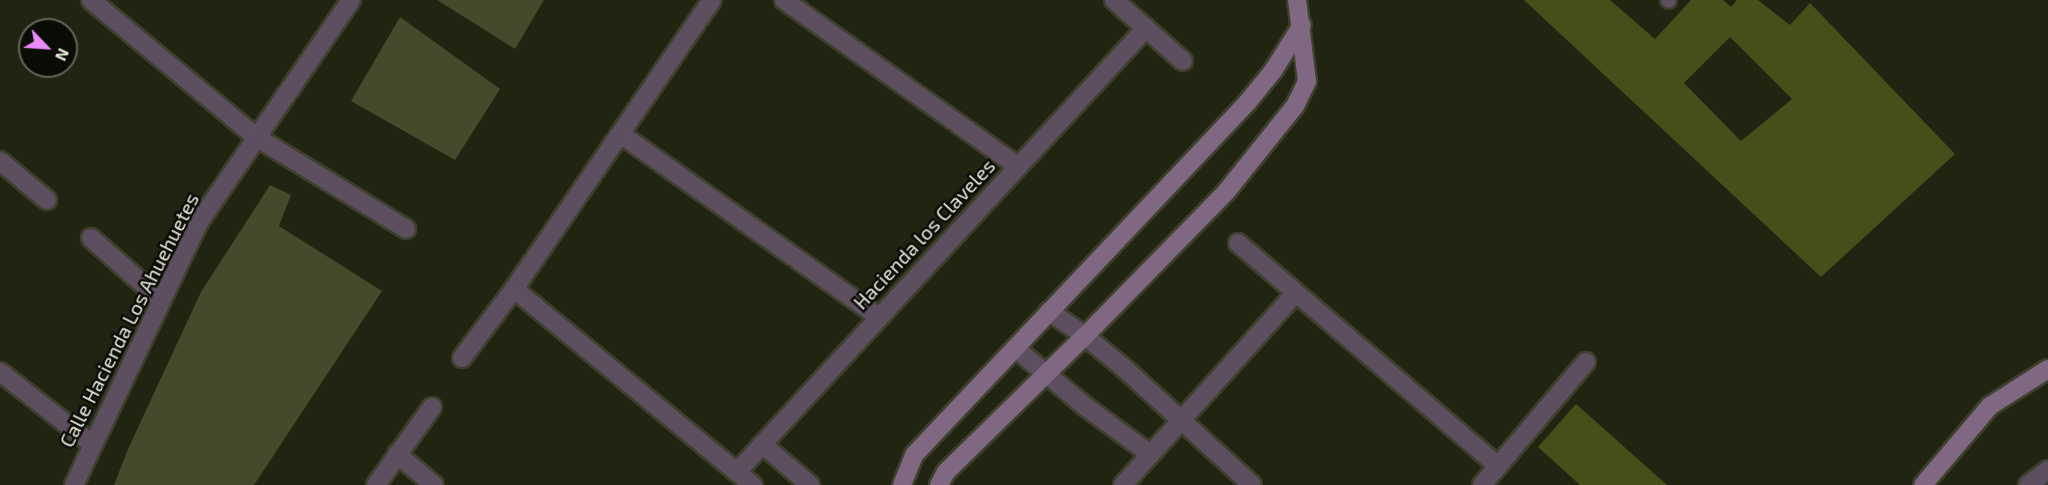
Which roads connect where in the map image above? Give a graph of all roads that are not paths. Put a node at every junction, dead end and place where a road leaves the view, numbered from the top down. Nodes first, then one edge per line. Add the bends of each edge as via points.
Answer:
1 (92, 0) edge
2 (351, 0) edge
3 (712, 0) edge
4 (784, 0) edge
5 (1114, 0) edge
6 (1297, 0) edge
7 (1302, 25) junction
8 (1146, 27) junction
9 (1183, 61) dead end
10 (622, 135) junction
11 (256, 137) junction
12 (0, 161) edge
13 (1018, 166) junction
14 (47, 200) dead end
15 (406, 229) dead end
16 (91, 238) dead end
17 (1238, 243) dead end
18 (514, 289) junction
19 (1296, 293) junction
20 (161, 300) junction
21 (1050, 311) junction
22 (879, 317) junction
23 (1085, 336) junction
24 (1015, 348) junction
25 (462, 358) dead end
26 (1586, 362) dead end
27 (2048, 369) edge
28 (0, 372) edge
29 (1047, 373) junction
30 (432, 407) dead end
31 (1181, 418) junction
32 (92, 444) junction
33 (762, 444) junction
34 (397, 454) junction
35 (1150, 454) junction
36 (1498, 466) junction
37 (2047, 469) edge
38 (737, 472) junction
39 (74, 485) edge
40 (376, 485) edge
41 (434, 485) edge
42 (753, 485) edge
43 (810, 485) edge
44 (903, 485) edge
45 (939, 485) edge
46 (1123, 485) edge
47 (1252, 485) edge
48 (1482, 485) edge
49 (1923, 485) edge
50 (2028, 485) edge

1 - 11 street
2 - 11 street, Calle Hacienda Los Ahuehuetes
3 - 10 street
4 - 13 street
5 - 8 street
6 - 7 main road
7 - 21 main road via 1247,103
7 - 23 main road via 1306,81 1295,106 1226,192
8 - 9 street
8 - 13 street, Hacienda los Claveles
10 - 18 street
10 - 22 street
11 - 15 street
11 - 20 street, Calle Hacienda Los Ahuehuetes via 199,222
12 - 14 street
13 - 22 street, Hacienda los Claveles
16 - 20 street
17 - 19 street
18 - 25 street
18 - 38 street
19 - 31 street
19 - 36 street
20 - 32 street, Calle Hacienda Los Ahuehuetes
21 - 23 street
21 - 24 main road
22 - 33 street, Hacienda los Claveles
23 - 29 main road
23 - 31 street
24 - 29 street
24 - 44 main road via 914,455
26 - 36 street
27 - 49 main road via 1990,406
28 - 32 street
29 - 35 street
29 - 45 main road via 946,472
30 - 34 street
31 - 35 street
31 - 47 street
32 - 39 street, Calle Hacienda Los Ahuehuetes
33 - 38 street, Hacienda los Claveles
33 - 43 street
34 - 40 street
34 - 41 street
35 - 46 street
36 - 48 street
37 - 50 street
38 - 42 street

